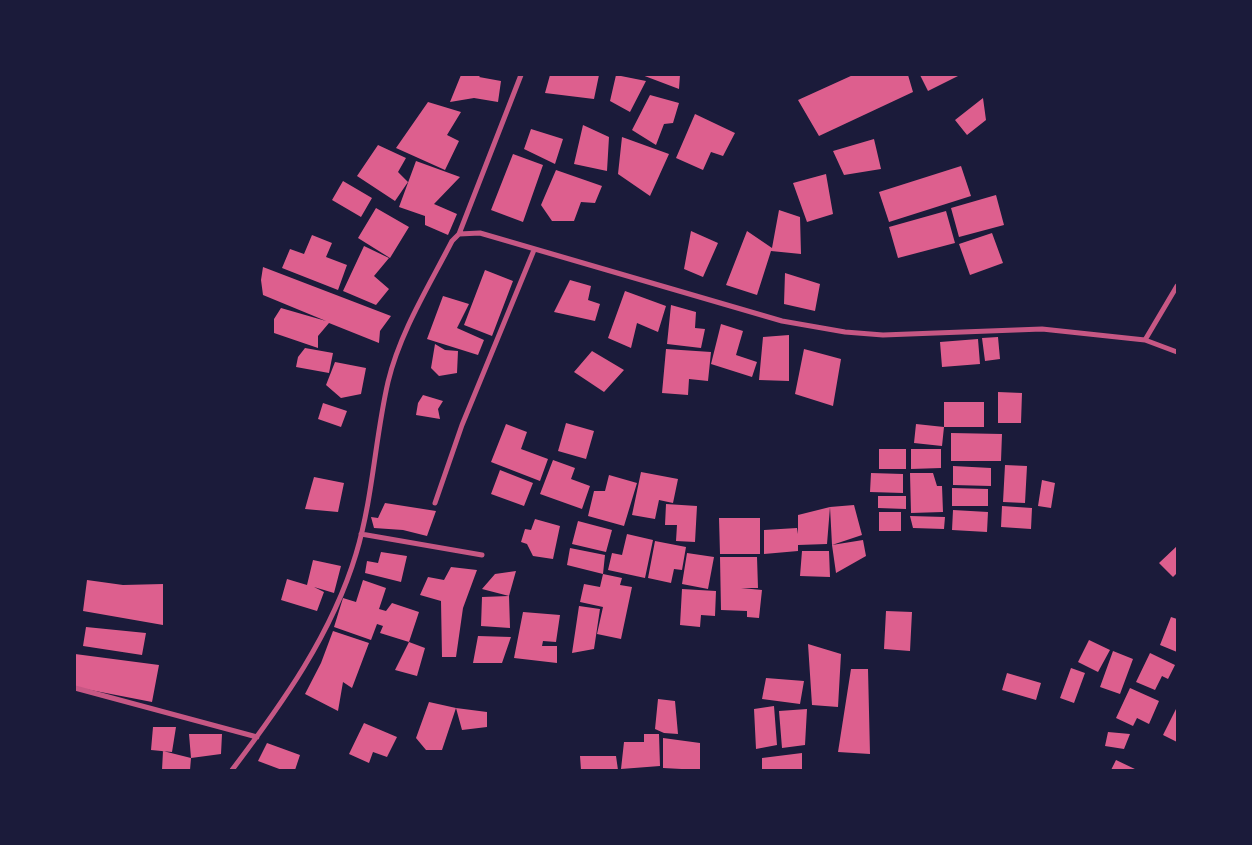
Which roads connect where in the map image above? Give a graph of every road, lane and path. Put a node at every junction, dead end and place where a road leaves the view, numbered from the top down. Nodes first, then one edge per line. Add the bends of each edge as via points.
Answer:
1 (521, 75) edge
2 (459, 234) junction
3 (534, 250) junction
4 (1177, 286) edge
5 (1145, 340) junction
6 (1177, 352) edge
7 (435, 503) dead end
8 (361, 534) junction
9 (482, 556) dead end
10 (75, 688) edge
11 (257, 737) junction
12 (232, 770) edge

1 - 2 street
2 - 3 street via 480,233
2 - 8 street via 452,241 395,357
3 - 5 street via 820,329 883,335 1042,329
3 - 7 street via 456,439
4 - 5 street
5 - 6 street
8 - 9 street
8 - 11 street via 351,568 317,645
10 - 11 street
11 - 12 street

